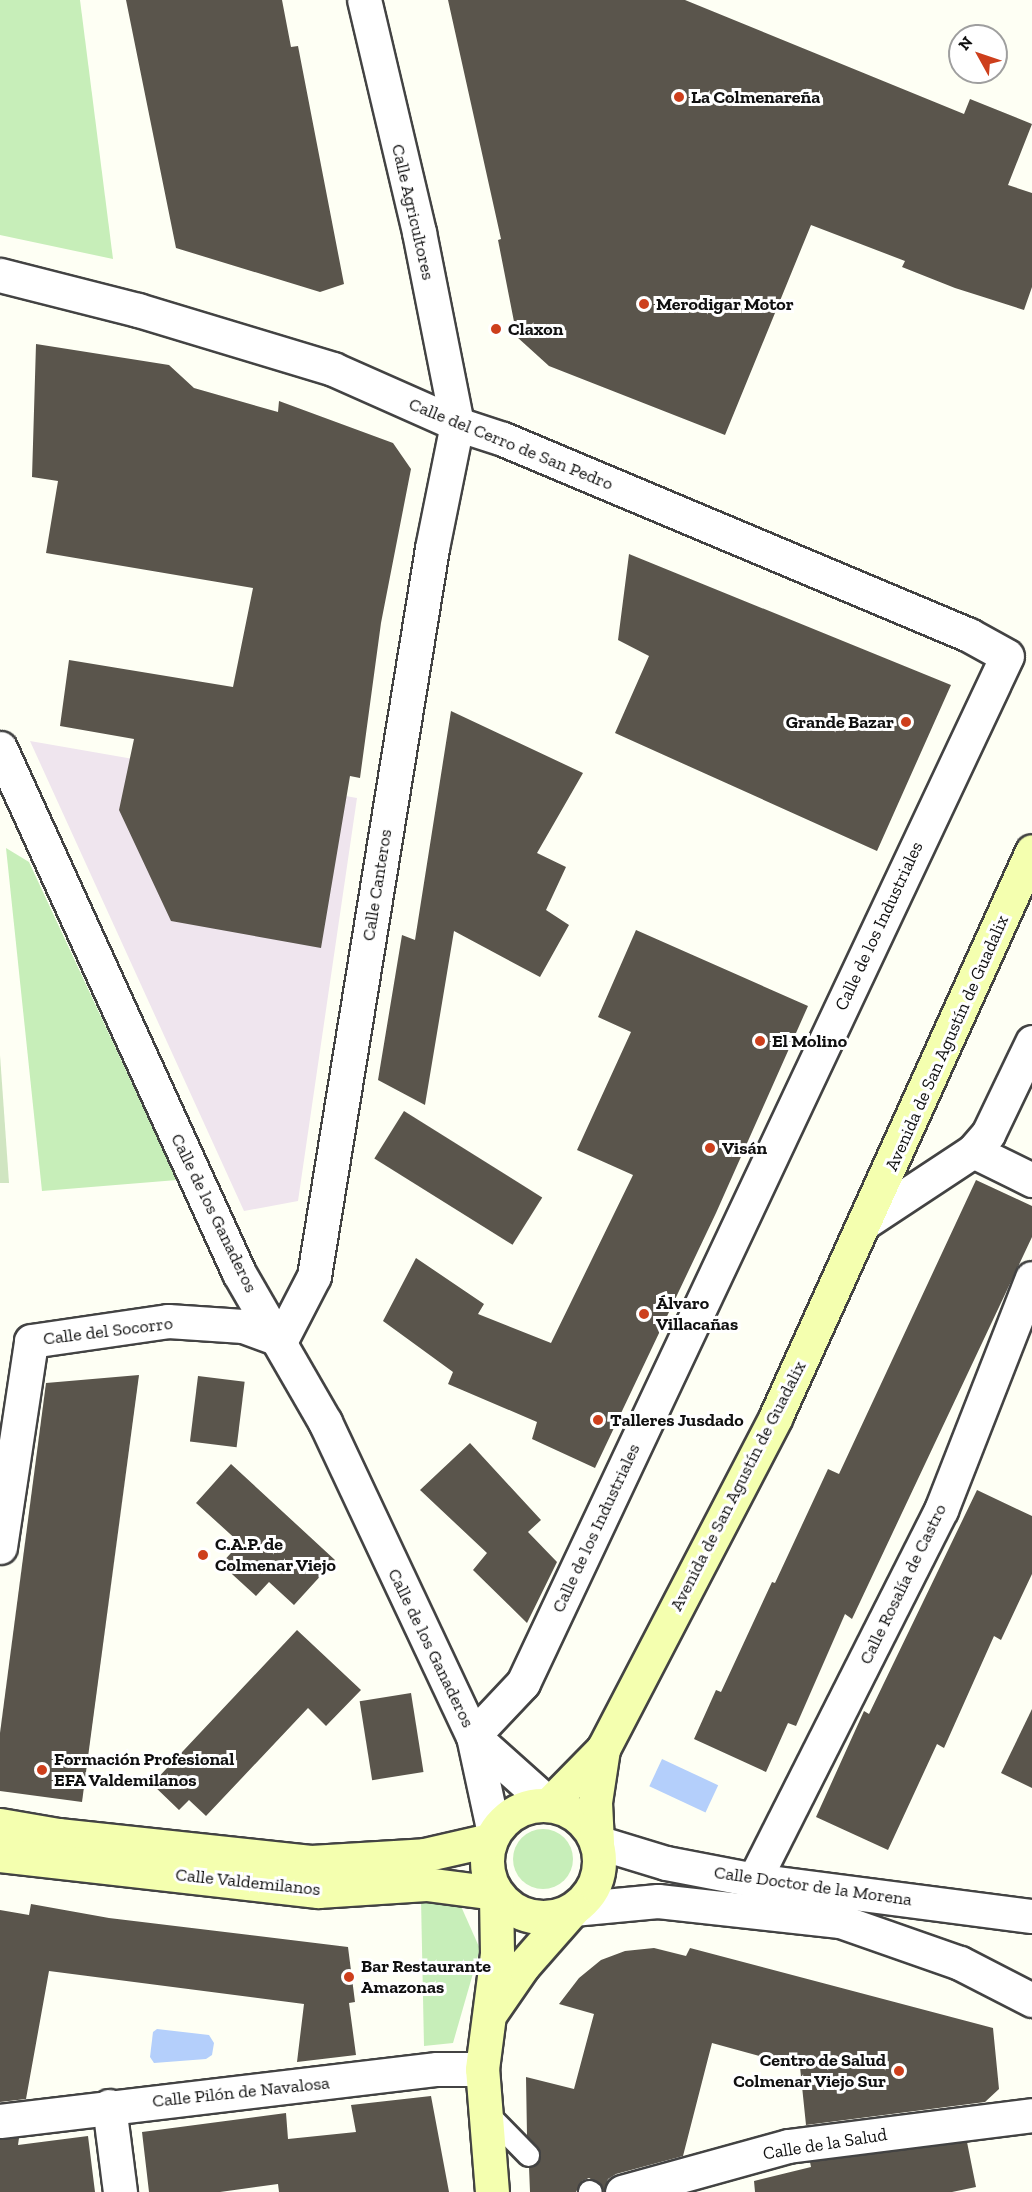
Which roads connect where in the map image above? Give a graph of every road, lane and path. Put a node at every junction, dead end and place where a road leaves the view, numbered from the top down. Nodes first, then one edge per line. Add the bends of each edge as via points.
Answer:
1 (364, 0) edge
2 (0, 275) edge
3 (457, 424) junction
4 (1020, 653) edge
5 (0, 748) edge
6 (1030, 858) edge
7 (1032, 1042) edge
8 (973, 1151) junction
9 (1032, 1180) edge
10 (867, 1221) junction
11 (1032, 1278) edge
12 (281, 1340) junction
13 (0, 1546) edge
14 (473, 1736) junction
15 (603, 1749) junction
16 (549, 1804) junction
17 (0, 1825) edge
18 (492, 1836) junction
19 (597, 1842) junction
20 (0, 1855) edge
21 (754, 1880) junction
22 (496, 1893) junction
23 (573, 1909) junction
24 (1032, 1916) edge
25 (1032, 2000) edge
26 (488, 2017) junction
27 (482, 2069) junction
28 (109, 2106) junction
29 (484, 2110) junction
30 (1032, 2115) edge
31 (0, 2121) edge
32 (528, 2156) dead end
33 (120, 2192) edge
34 (492, 2192) edge
35 (622, 2192) edge

1 - 3 street, Calle Agricultores via 419,232
2 - 3 street, Calle del Cerro de San Pedro via 138,310 333,369
3 - 4 street, Calle del Cerro de San Pedro
3 - 12 street, Calle Canteros via 432,548 314,1276
4 - 14 street, Calle de los Industriales via 523,1683
5 - 12 street, Calle de los Ganaderos via 239,1273
6 - 10 main road, Avenida de San Agustín de Guadalix
7 - 8 street, Avenida de San Agustín de Guadalix via 988,1134
8 - 9 street
8 - 10 street, Avenida de San Agustín de Guadalix
10 - 15 main road, Avenida de San Agustín de Guadalix via 776,1416
11 - 21 street, Calle Rosalía de Castro via 941,1510
12 - 13 street, Calle del Socorro via 243,1326 168,1321 31,1341
12 - 14 street, Calle de los Ganaderos via 325,1422
14 - 16 street, Calle de los Ganaderos
14 - 18 street, Calle de los Ganaderos
15 - 16 main road, Avenida de San Agustín de Guadalix
15 - 19 main road, Avenida de San Agustín de Guadalix via 595,1802
16 - 18 main road via 527,1806 508,1816
16 - 19 main road via 570,1810 586,1824
17 - 18 main road, Calle Valdemilanos via 58,1835 311,1862 424,1855
18 - 22 main road via 488,1876
19 - 21 street, Calle Doctor de la Morena via 666,1863
19 - 23 main road via 597,1880 587,1897
20 - 22 main road, Calle Valdemilanos via 318,1891 426,1884
21 - 24 street, Calle Doctor de la Morena
22 - 23 main road via 507,1905 540,1918
22 - 26 main road via 497,1953
23 - 25 street, Calle Doctor de la Morena via 658,1900 840,1921 960,1963
23 - 26 main road via 523,1966
26 - 27 main road
27 - 28 street, Calle Pilón de Navalosa via 437,2069
27 - 29 main road
28 - 31 street, Calle Pilón de Navalosa
28 - 33 street
29 - 32 lane
29 - 34 main road
30 - 35 street, Calle de la Salud via 788,2146

